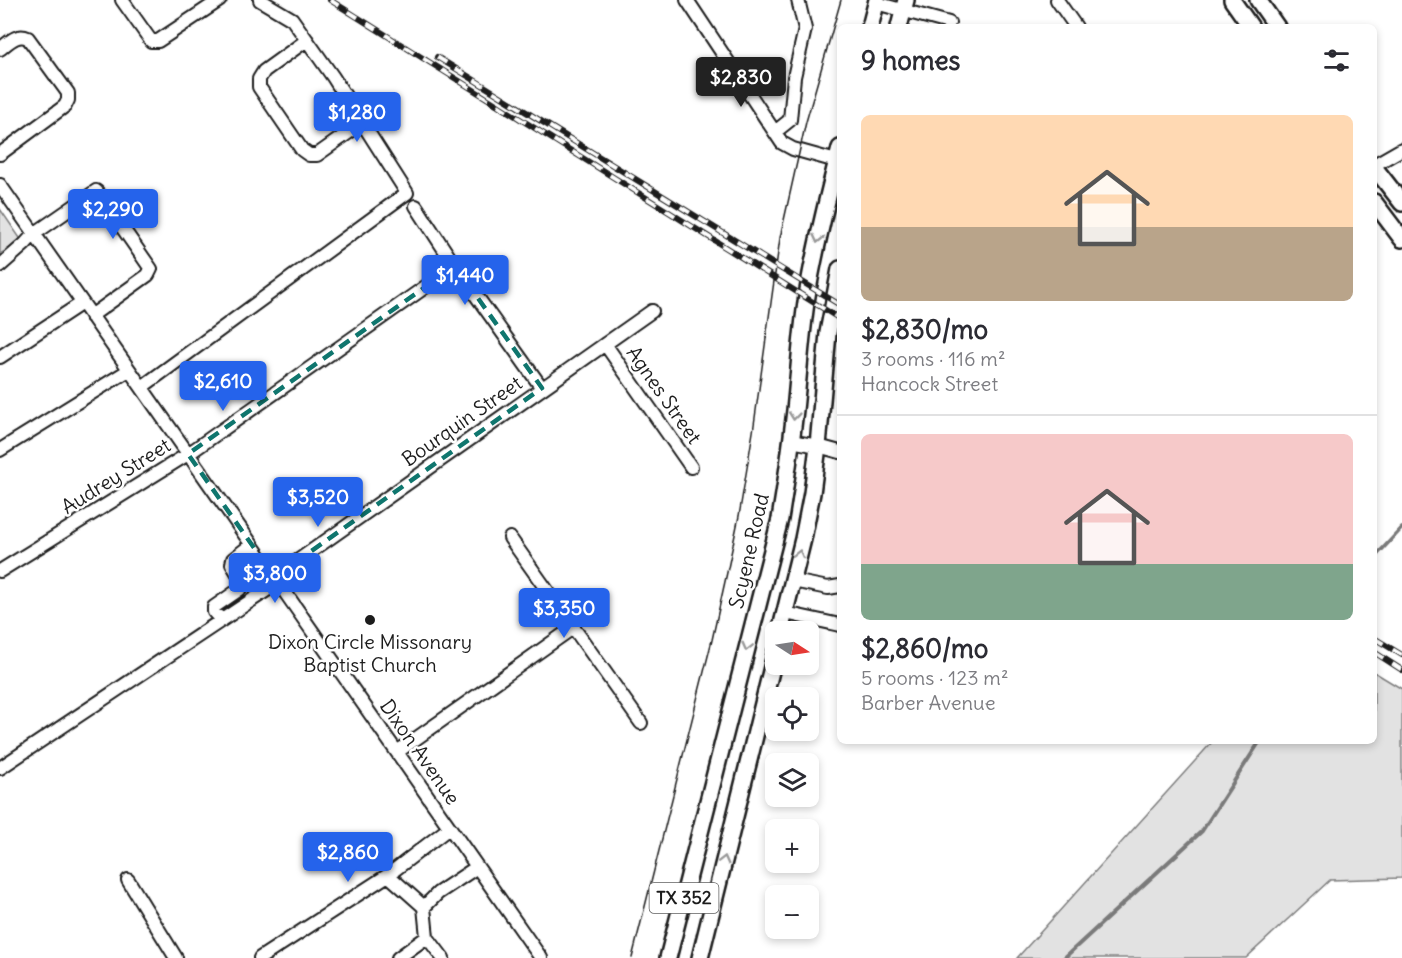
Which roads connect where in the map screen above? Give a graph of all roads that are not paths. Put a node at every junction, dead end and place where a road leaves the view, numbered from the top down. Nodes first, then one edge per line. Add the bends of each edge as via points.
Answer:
1 (122, 0) edge
2 (219, 0) edge
3 (260, 0) edge
4 (687, 0) edge
5 (798, 0) edge
6 (1057, 0) edge
7 (1232, 0) edge
8 (1258, 0) edge
9 (877, 2) edge
10 (905, 5) edge
11 (949, 23) dead end
12 (871, 24) edge
13 (900, 24) edge
14 (1074, 24) edge
15 (1249, 24) edge
16 (1275, 24) edge
17 (306, 40) junction
18 (0, 49) edge
19 (362, 123) junction
20 (775, 132) junction
21 (1402, 149) edge
22 (0, 154) edge
23 (837, 157) edge
24 (1377, 164) edge
25 (837, 165) edge
26 (1377, 170) edge
27 (0, 185) edge
28 (1402, 202) edge
29 (416, 206) dead end
30 (1377, 206) edge
31 (34, 234) junction
32 (1402, 239) edge
33 (0, 266) edge
34 (455, 266) junction
35 (837, 285) edge
36 (82, 303) junction
37 (652, 311) dead end
38 (92, 316) junction
39 (605, 344) junction
40 (0, 357) edge
41 (129, 370) junction
42 (141, 387) junction
43 (542, 388) junction
44 (791, 441) junction
45 (818, 446) junction
46 (0, 450) edge
47 (837, 451) edge
48 (188, 454) junction
49 (691, 467) dead end
50 (510, 538) dead end
51 (251, 545) junction
52 (0, 571) edge
53 (793, 581) junction
54 (278, 582) junction
55 (837, 586) edge
56 (761, 591) junction
57 (789, 597) junction
58 (785, 613) junction
59 (220, 620) junction
60 (783, 621) edge
61 (837, 624) edge
62 (574, 627) junction
63 (770, 675) edge
64 (641, 723) dead end
65 (396, 752) junction
66 (0, 768) edge
67 (449, 828) junction
68 (477, 867) junction
69 (388, 875) junction
70 (128, 880) dead end
71 (424, 907) junction
72 (427, 937) junction
73 (176, 958) edge
74 (260, 958) edge
75 (398, 958) edge
76 (442, 958) edge
77 (541, 958) edge
78 (668, 958) edge
79 (700, 958) edge

1 - 2 street via 151,41 158,41
3 - 17 street via 292,19
4 - 20 street
5 - 20 street via 805,29 794,77 790,120
6 - 14 street
7 - 15 main road
8 - 16 main road
9 - 10 street
9 - 12 main road
10 - 11 street
10 - 13 main road
17 - 19 street
17 - 19 street via 264,70 259,87 309,155 317,154
18 - 22 street via 19,37 28,38 68,93 65,106
19 - 42 street via 407,193
20 - 23 street via 782,143 793,149
21 - 24 street
25 -> 44 main road, Scyene Road / TX 352 via 808,286
26 - 28 main road
27 - 31 street, Dixon Avenue
29 - 34 street
30 - 32 main road
31 - 33 street
31 - 36 street, Dixon Avenue
31 - 38 street via 96,191 99,194 151,269
34 - 43 street
34 - 48 street, Audrey Street
35 - 45 main road via 828,333
36 - 38 street, Dixon Avenue
36 - 40 street
37 - 39 street, Bourquin Street
38 - 41 street, Dixon Avenue
39 - 43 street, Bourquin Street
39 - 49 street, Agnes Street
41 - 42 street, Dixon Avenue
41 - 46 street
42 - 48 street, Dixon Avenue
43 - 54 street, Bourquin Street via 293,564
44 - 45 street
44 - 56 main road, Scyene Road / TX 352 via 780,519
45 - 47 street
53 -> 45 main road
48 - 51 street, Dixon Avenue
48 - 52 street, Audrey Street
50 - 62 street
51 - 54 street, Dixon Avenue
51 - 59 street via 233,558 232,564 241,579 240,589 214,607
53 - 55 street
53 - 57 main road
54 - 59 street, Bourquin Street
54 - 65 street, Dixon Avenue
56 - 57 main road
56 -> 78 main road, Scyene Road / TX 352
57 - 58 main road
58 - 60 main road
58 - 61 street
59 - 66 street, Bourquin Street
62 - 64 street
62 - 65 street
79 -> 63 main road, TX 352
65 - 67 street, Dixon Avenue
67 - 68 street, Dixon Avenue
67 - 69 street
68 - 71 street
68 - 77 street, Dixon Avenue
69 - 71 street
69 - 74 street
70 - 73 street
71 - 72 street
72 - 75 street
72 - 76 street

